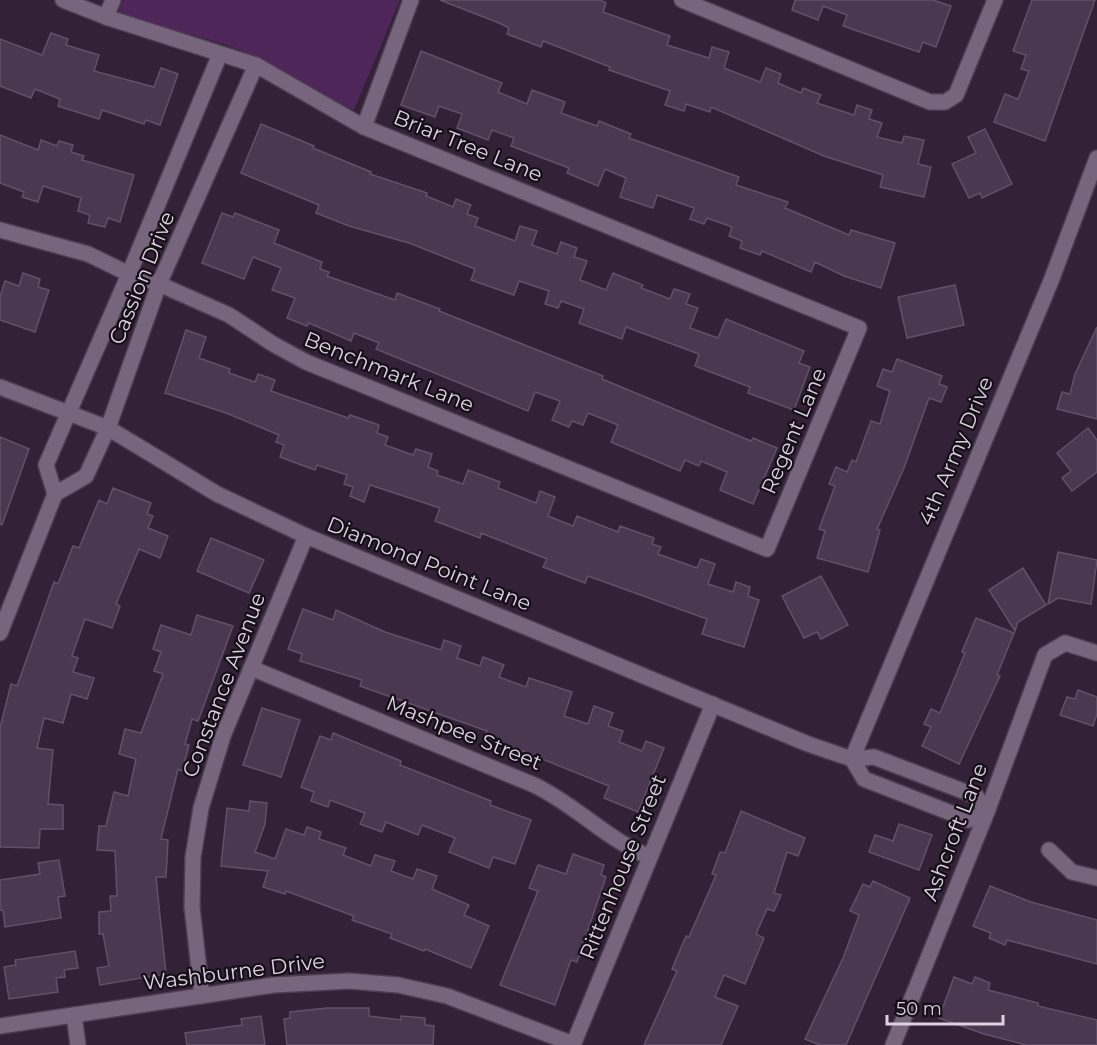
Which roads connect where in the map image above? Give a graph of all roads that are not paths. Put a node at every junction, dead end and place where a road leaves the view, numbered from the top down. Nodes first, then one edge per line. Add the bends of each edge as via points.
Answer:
1 (63, 0) edge
2 (113, 0) edge
3 (411, 0) edge
4 (682, 0) edge
5 (995, 0) edge
6 (106, 17) junction
7 (220, 54) junction
8 (256, 65) junction
9 (364, 126) junction
10 (1097, 158) edge
11 (1094, 176) edge
12 (0, 230) edge
13 (129, 274) junction
14 (159, 284) junction
15 (859, 328) joint
16 (0, 387) edge
17 (70, 413) junction
18 (108, 428) junction
19 (55, 494) junction
20 (306, 536) junction
21 (767, 549) joint
22 (0, 633) edge
23 (1097, 653) edge
24 (251, 668) junction
25 (713, 704) junction
26 (852, 759) junction
27 (987, 812) junction
28 (1049, 850) dead end
29 (650, 857) junction
30 (1097, 878) edge
31 (202, 996) junction
32 (74, 1015) junction
33 (0, 1026) edge
34 (78, 1045) edge
35 (573, 1045) edge
36 (893, 1045) edge

1 - 6 street, Briar Tree Lane
2 - 6 street
3 - 9 street
4 - 5 street via 930,102 945,102 956,95
6 - 7 street, Briar Tree Lane
7 - 8 street, Briar Tree Lane
7 - 13 street, Cassion Drive
8 - 9 street, Briar Tree Lane
8 - 14 street, Cassion Drive
9 - 15 street, Briar Tree Lane
10 - 11 street, 4th Army Drive
11 - 26 street, 4th Army Drive
12 - 13 street, Benchmark Lane via 88,254
13 - 14 street, Benchmark Lane
13 - 17 street, Cassion Drive
14 - 18 street, Cassion Drive
14 - 21 street, Benchmark Lane via 229,315 306,362
15 - 21 street, Regent Lane
16 - 17 street, Diamond Point Lane
17 - 18 street, Diamond Point Lane
17 - 19 street, Cassion Drive via 46,465
18 - 19 street, Cassion Drive via 86,476
18 - 20 street, Diamond Point Lane via 217,494
19 - 22 street
20 - 24 street, Constance Avenue
20 - 25 street, Diamond Point Lane
23 - 27 street, Ashcroft Lane via 1065,643 1045,655
24 - 29 street, Mashpee Street via 534,785 567,802 613,839
24 - 31 street, Constance Avenue via 214,759 196,832 192,907
25 - 26 street, Diamond Point Lane
25 - 29 street, Rittenhouse Street
26 - 27 street, Diamond Point Lane via 874,757 976,796
26 - 27 street via 864,779 874,783 969,820
27 - 36 street, Ashcroft Lane
28 - 30 street via 1072,872
29 - 35 street, Rittenhouse Street
31 - 32 street, Washburne Drive
31 - 35 street, Washburne Drive via 324,981 398,986 470,1003
32 - 33 street, Washburne Drive
32 - 34 street

